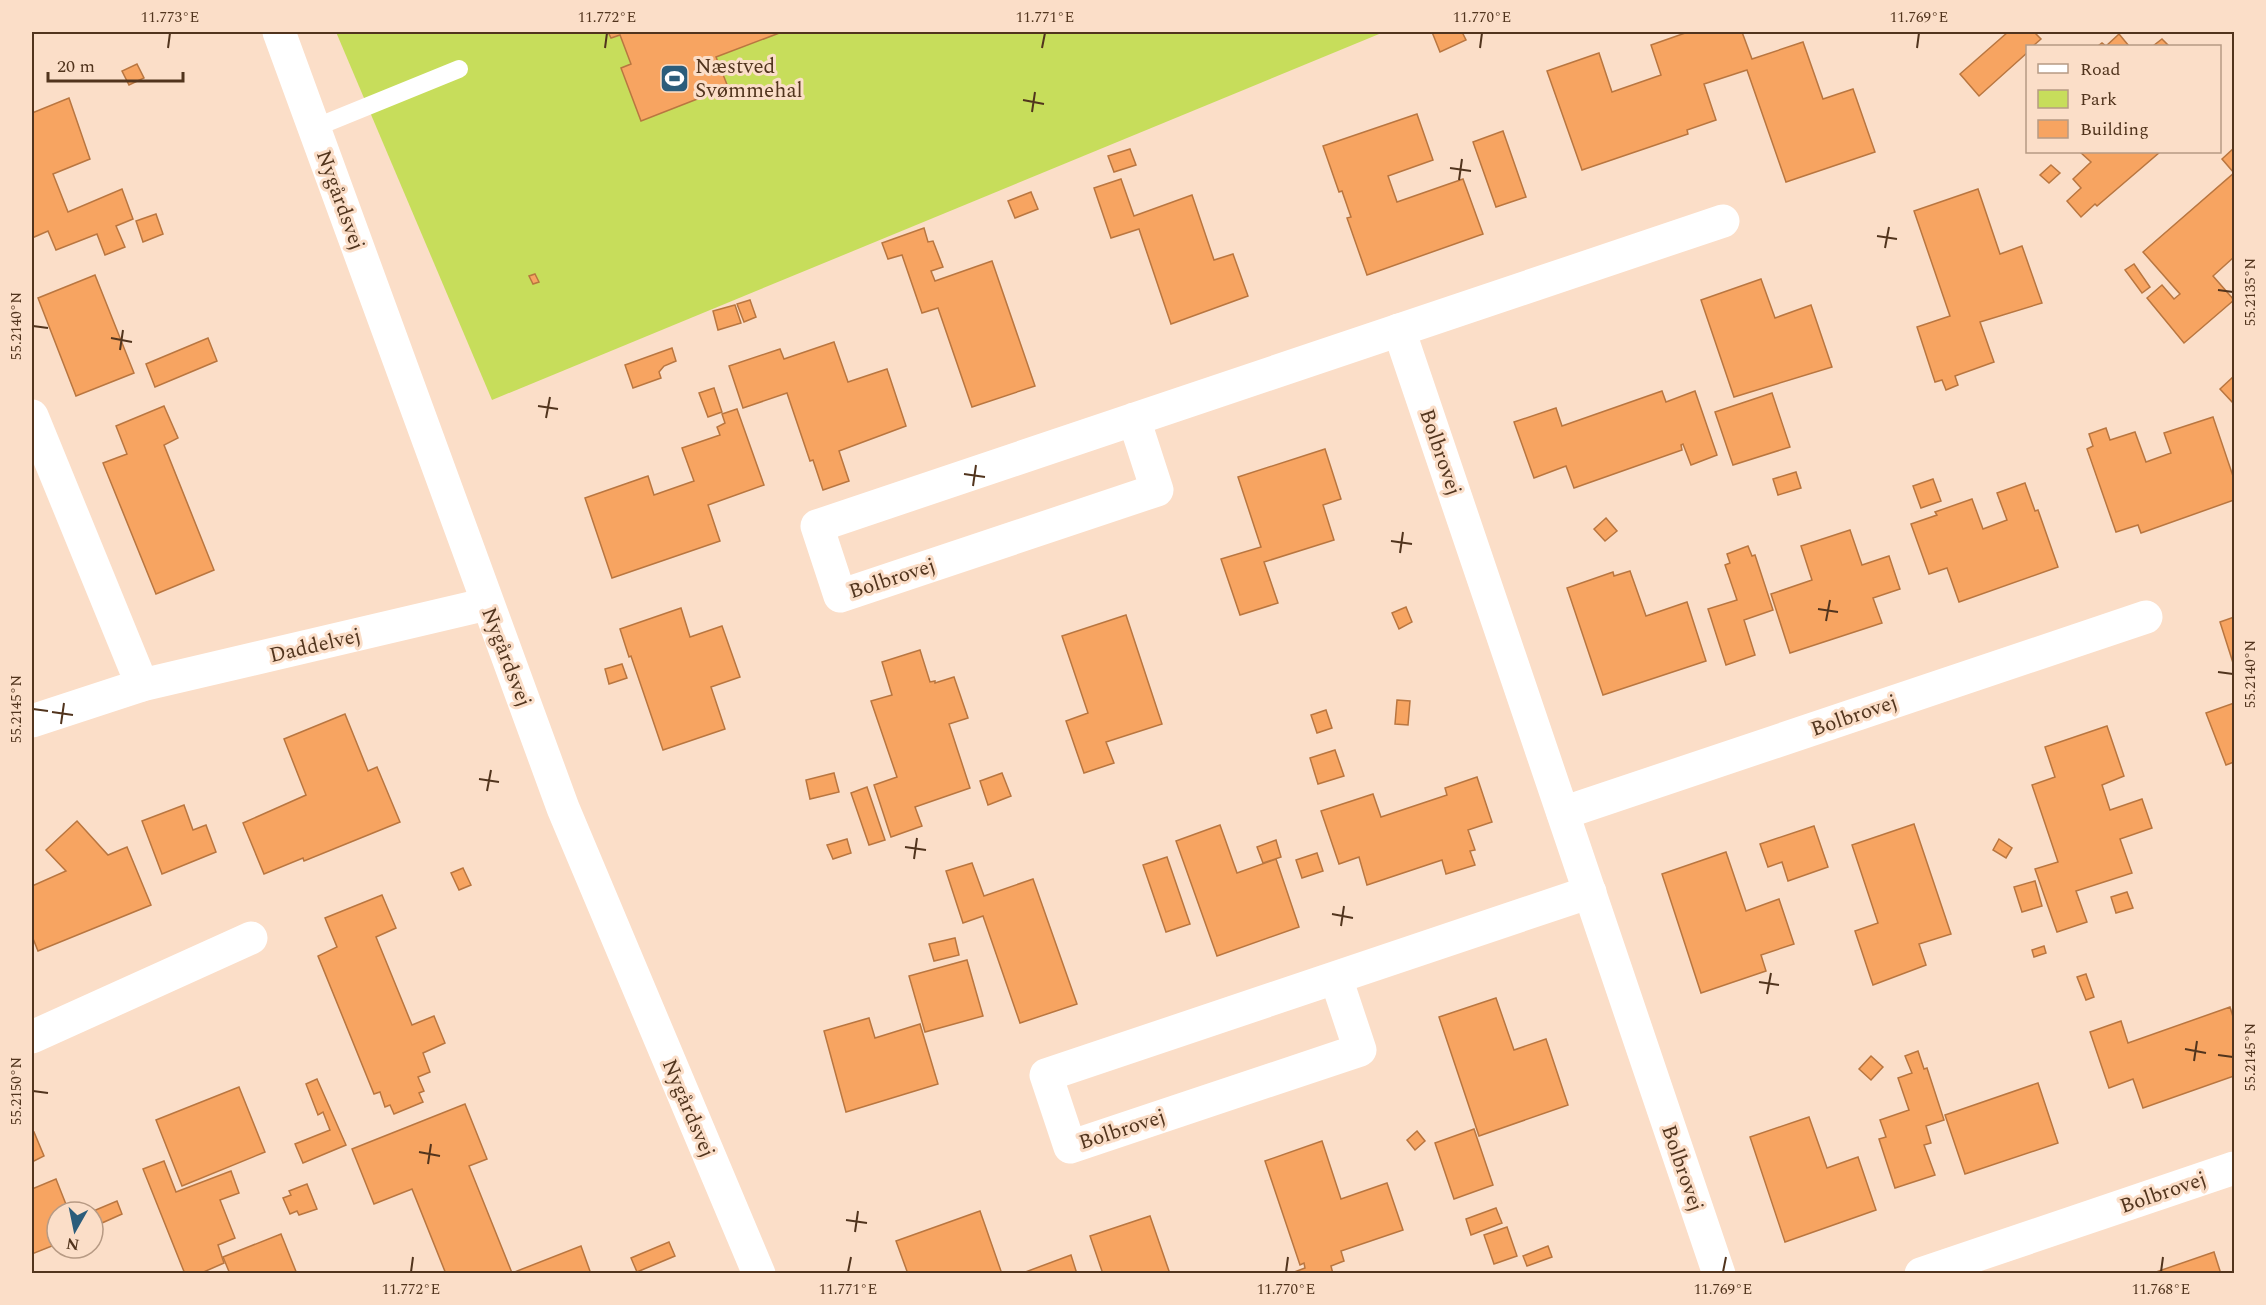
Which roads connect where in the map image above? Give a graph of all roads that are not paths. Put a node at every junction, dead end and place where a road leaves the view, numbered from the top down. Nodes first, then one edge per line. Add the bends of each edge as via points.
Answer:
1 (279, 32) edge
2 (459, 69) dead end
3 (315, 128) junction
4 (1723, 221) dead end
5 (1399, 330) junction
6 (32, 416) edge
7 (1134, 419) junction
8 (487, 604) junction
9 (2146, 617) dead end
10 (142, 685) junction
11 (32, 721) edge
12 (1563, 813) junction
13 (1590, 892) junction
14 (250, 938) dead end
15 (1336, 978) junction
16 (32, 1037) edge
17 (2235, 1168) edge
18 (759, 1274) edge
19 (1719, 1274) edge
20 (1921, 1274) edge

1 - 3 street, Nygårdsvej
2 - 3 lane
3 - 8 street, Nygårdsvej
4 - 5 street, Bolbrovej
5 - 7 street, Bolbrovej
5 - 12 street, Bolbrovej
6 - 10 street
7 - 7 street, Bolbrovej via 817,526 840,596 1157,489
8 - 10 street, Daddelvej
8 - 18 street, Nygårdsvej via 563,808
9 - 12 street, Bolbrovej
10 - 11 street, Daddelvej
12 - 13 street, Bolbrovej
13 - 15 street, Bolbrovej
13 - 19 street, Bolbrovej
14 - 16 street
15 - 15 street, Bolbrovej via 1046,1076 1070,1147 1360,1050
17 - 20 street, Bolbrovej

